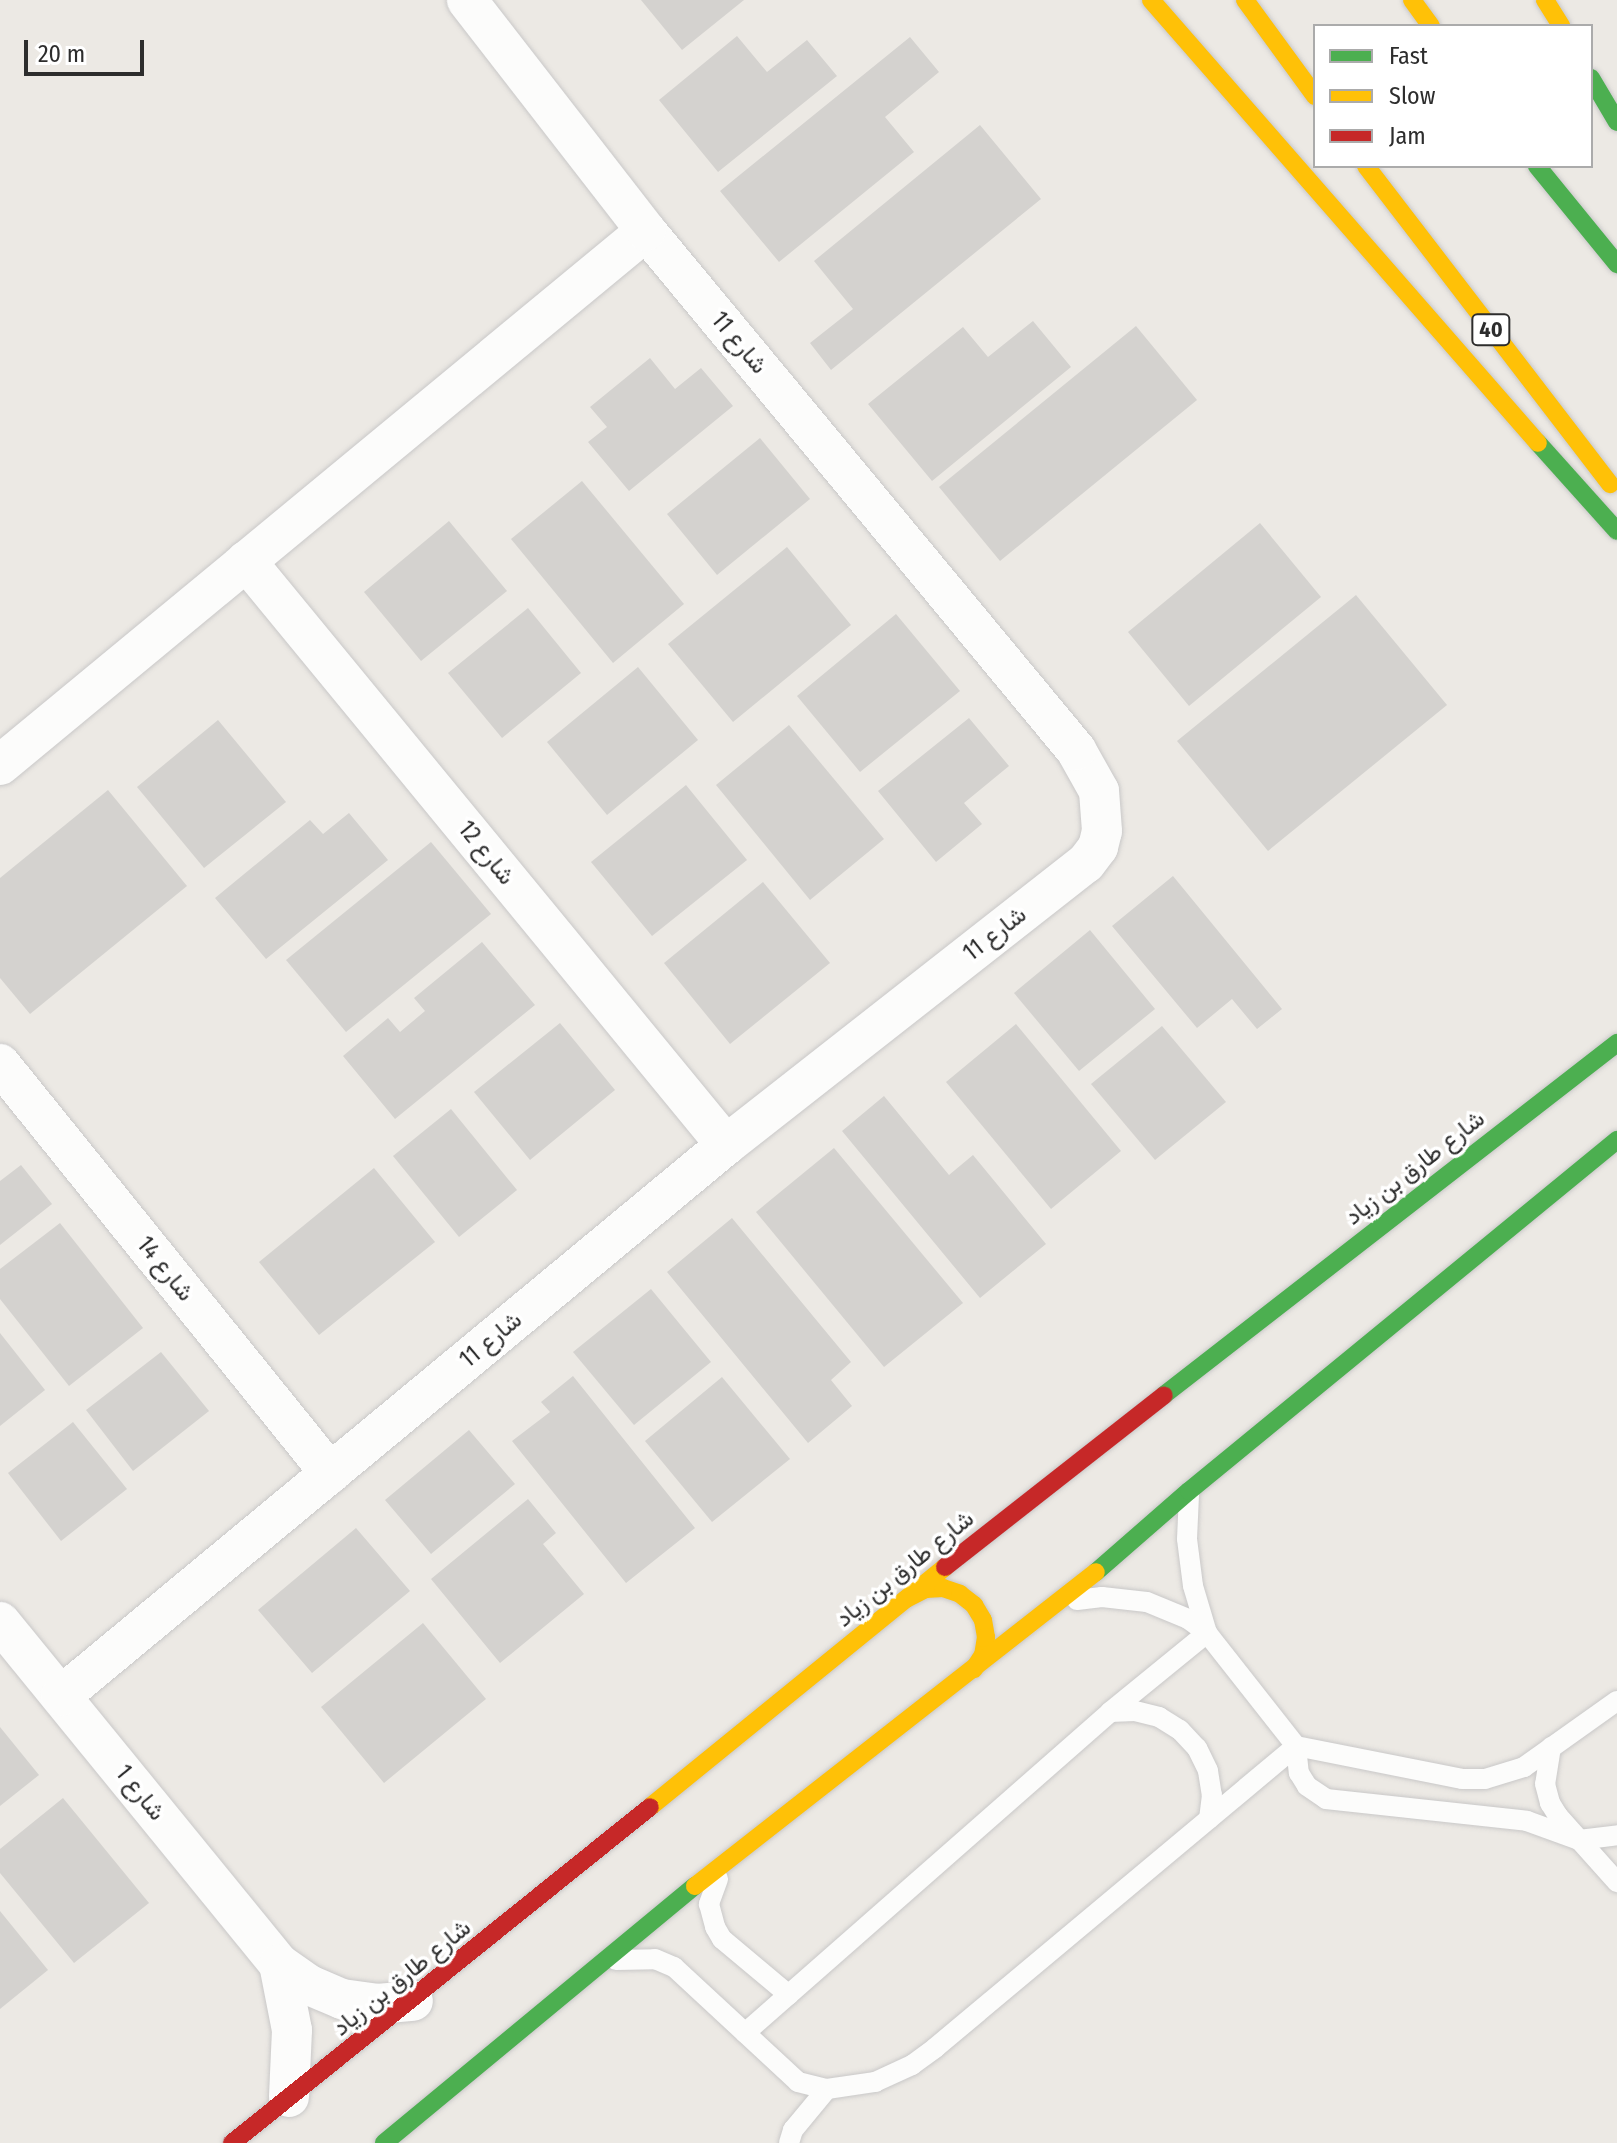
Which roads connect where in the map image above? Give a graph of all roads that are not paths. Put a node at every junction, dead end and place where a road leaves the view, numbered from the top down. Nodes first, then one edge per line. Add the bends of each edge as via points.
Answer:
1 (467, 0) edge
2 (1151, 0) edge
3 (1245, 0) edge
4 (1412, 0) edge
5 (1545, 0) edge
6 (1430, 24) edge
7 (1560, 24) edge
8 (1593, 81) edge
9 (1313, 93) edge
10 (1617, 122) edge
11 (1368, 168) edge
12 (1539, 168) edge
13 (646, 231) junction
14 (1617, 264) edge
15 (1617, 493) edge
16 (1617, 531) edge
17 (246, 561) junction
18 (0, 765) edge
19 (1617, 1043) edge
20 (0, 1064) edge
21 (1617, 1140) edge
22 (726, 1145) junction
23 (330, 1473) junction
24 (1189, 1491) junction
25 (902, 1601) junction
26 (1058, 1605) junction
27 (0, 1622) edge
28 (1207, 1633) junction
29 (974, 1669) junction
30 (61, 1696) junction
31 (1617, 1701) edge
32 (1110, 1712) junction
33 (1296, 1746) junction
34 (1551, 1747) junction
35 (1209, 1819) junction
36 (1617, 1835) edge
37 (1579, 1840) junction
38 (729, 1858) junction
39 (1617, 1882) edge
40 (279, 1964) junction
41 (595, 1969) junction
42 (789, 1995) junction
43 (413, 2001) junction
44 (745, 2033) junction
45 (827, 2089) junction
46 (289, 2097) junction
47 (232, 2143) edge
48 (384, 2143) edge
49 (789, 2143) edge

1 - 13 street, شارع 11
2 - 16 main road
3 - 9 main road
4 - 6 main road
5 - 7 main road
8 - 10 main road
11 - 15 main road, 40
12 - 14 main road
13 - 17 street
13 - 22 street, شارع 11 via 1076,750 1102,802 1098,847 1086,863
17 - 18 street
17 - 22 street, شارع 12
19 - 25 main road, شارع طارق بن زياد
20 - 23 street, شارع 14
21 - 24 main road
22 - 23 street, شارع 11
23 - 30 street, شارع 11
24 - 26 main road
24 - 28 lane via 1187,1539
25 - 29 main road via 935,1588 960,1594 974,1605 986,1637
25 - 43 main road, شارع طارق بن زياد
26 - 28 lane via 1102,1597 1147,1602
26 - 29 main road
27 - 30 street, شارع 1
28 - 32 lane
28 - 33 lane
29 - 38 main road
30 - 40 street, شارع 1
31 - 34 lane
32 - 35 lane via 1159,1717 1197,1748 1208,1771
32 - 42 lane
33 - 34 lane via 1462,1779 1524,1767
33 - 35 lane
33 - 37 lane via 1299,1773 1326,1799 1527,1821
34 - 37 lane via 1545,1765 1550,1803
35 - 45 lane via 912,2065 875,2082
36 - 37 lane
37 - 39 lane
38 - 41 main road
38 - 42 lane via 711,1893 715,1927 722,1939
40 - 43 street, شارع 1 via 342,1999 377,2004
40 - 46 street, شارع 1 via 292,2030
41 - 44 lane via 634,1957 674,1967
41 - 48 main road
42 - 44 lane
43 - 46 main road, شارع طارق بن زياد
44 - 45 lane via 798,2082
45 - 49 lane via 793,2130
46 - 47 main road, شارع طارق بن زياد

